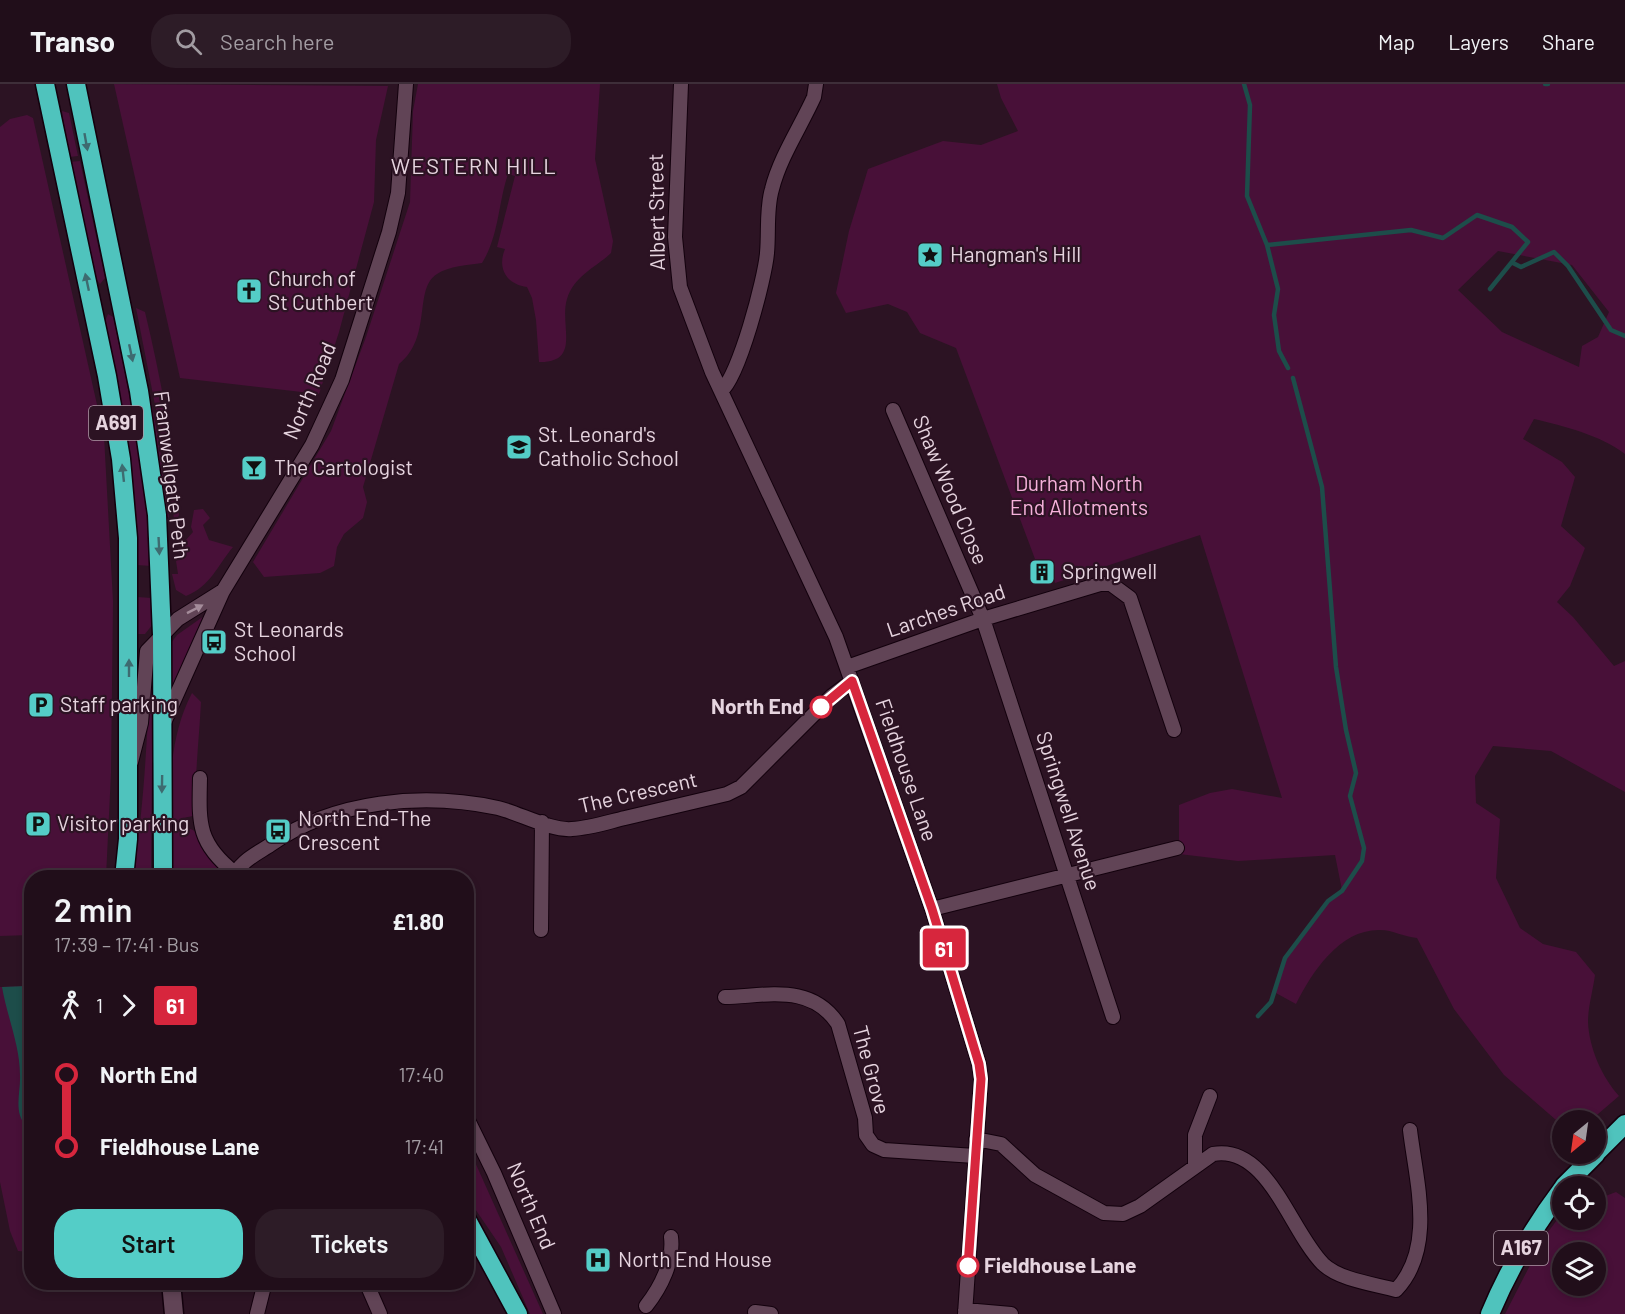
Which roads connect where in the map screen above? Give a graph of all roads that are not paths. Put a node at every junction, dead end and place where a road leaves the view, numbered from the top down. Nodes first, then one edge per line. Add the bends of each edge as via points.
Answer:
1 (45, 84) edge
2 (76, 84) edge
3 (406, 84) edge
4 (681, 84) edge
5 (816, 84) edge
6 (723, 396) junction
7 (893, 410) dead end
8 (223, 591) junction
9 (983, 619) junction
10 (162, 634) junction
11 (847, 667) junction
12 (852, 681) junction
13 (163, 726) junction
14 (1174, 730) dead end
15 (129, 768) junction
16 (200, 778) dead end
17 (542, 822) junction
18 (1177, 848) dead end
19 (125, 870) edge
20 (163, 870) edge
21 (230, 870) edge
22 (240, 870) edge
23 (1068, 876) junction
24 (932, 909) junction
25 (541, 930) dead end
26 (725, 997) dead end
27 (1113, 1017) dead end
28 (1210, 1096) dead end
29 (1625, 1124) edge
30 (1410, 1131) dead end
31 (474, 1132) edge
32 (976, 1139) junction
33 (1606, 1143) edge
34 (975, 1156) junction
35 (1585, 1164) edge
36 (1195, 1165) junction
37 (1574, 1176) edge
38 (1552, 1202) edge
39 (474, 1233) edge
40 (671, 1237) dead end
41 (172, 1290) edge
42 (263, 1290) edge
43 (370, 1290) edge
44 (646, 1306) dead end
45 (755, 1312) dead end
46 (965, 1312) edge
47 (174, 1314) edge
48 (257, 1314) edge
49 (380, 1314) edge
50 (518, 1314) edge
51 (554, 1314) edge
52 (771, 1314) edge
53 (1011, 1314) edge
54 (1490, 1314) edge

15 -> 1 highway, A691 via 128,538 121,459
2 -> 10 highway, Framwellgate Peth / A691 via 148,441 157,515
3 - 8 street, North Road via 398,193 342,380 312,446
4 - 6 street, Albert Street via 675,184 676,263 697,338
5 - 6 street via 814,97 772,188 760,291
6 - 11 street, Fieldhouse Lane
7 - 9 street, Shaw Wood Close
10 -> 8 street, North Road via 178,618
8 - 13 street, North Road
9 - 11 street, Larches Road
9 - 14 street, Larches Road via 1100,584 1120,589 1130,598
9 - 23 street, Springwell Avenue
10 - 13 highway, Framwellgate Peth / A691
10 - 15 street, North Road via 146,653 141,723
11 - 12 street, Fieldhouse Lane
12 - 17 street, The Crescent via 741,787 727,794 584,828 569,830
12 - 24 street, Fieldhouse Lane
13 -> 20 highway, Framwellgate Peth / A691
15 - 19 highway, A691
16 - 21 street via 199,822 205,842
17 - 22 street, The Crescent via 497,808 445,801 366,806 323,817 285,834
17 - 25 street
18 - 23 street
23 - 24 street
23 - 27 street, Springwell Avenue
24 - 32 street, Fieldhouse Lane via 979,1064
26 - 34 street, The Grove via 798,995 816,1000 838,1024 866,1134 873,1145 884,1150
28 - 36 street via 1195,1135
29 - 33 highway, A167
30 - 36 street via 1420,1237 1404,1282 1396,1290 1324,1265 1250,1161 1227,1151
31 - 51 street, North End
32 - 34 street, Fieldhouse Lane
32 - 36 street via 1001,1144 1035,1175 1104,1213 1123,1214 1140,1206
34 - 46 street, Fieldhouse Lane
35 - 37 highway, A167
38 - 54 highway, A167 via 1513,1262
39 - 50 highway
40 - 44 street via 673,1254
41 - 47 main road
42 - 48 street
43 - 49 street
45 - 52 street
46 - 53 street

